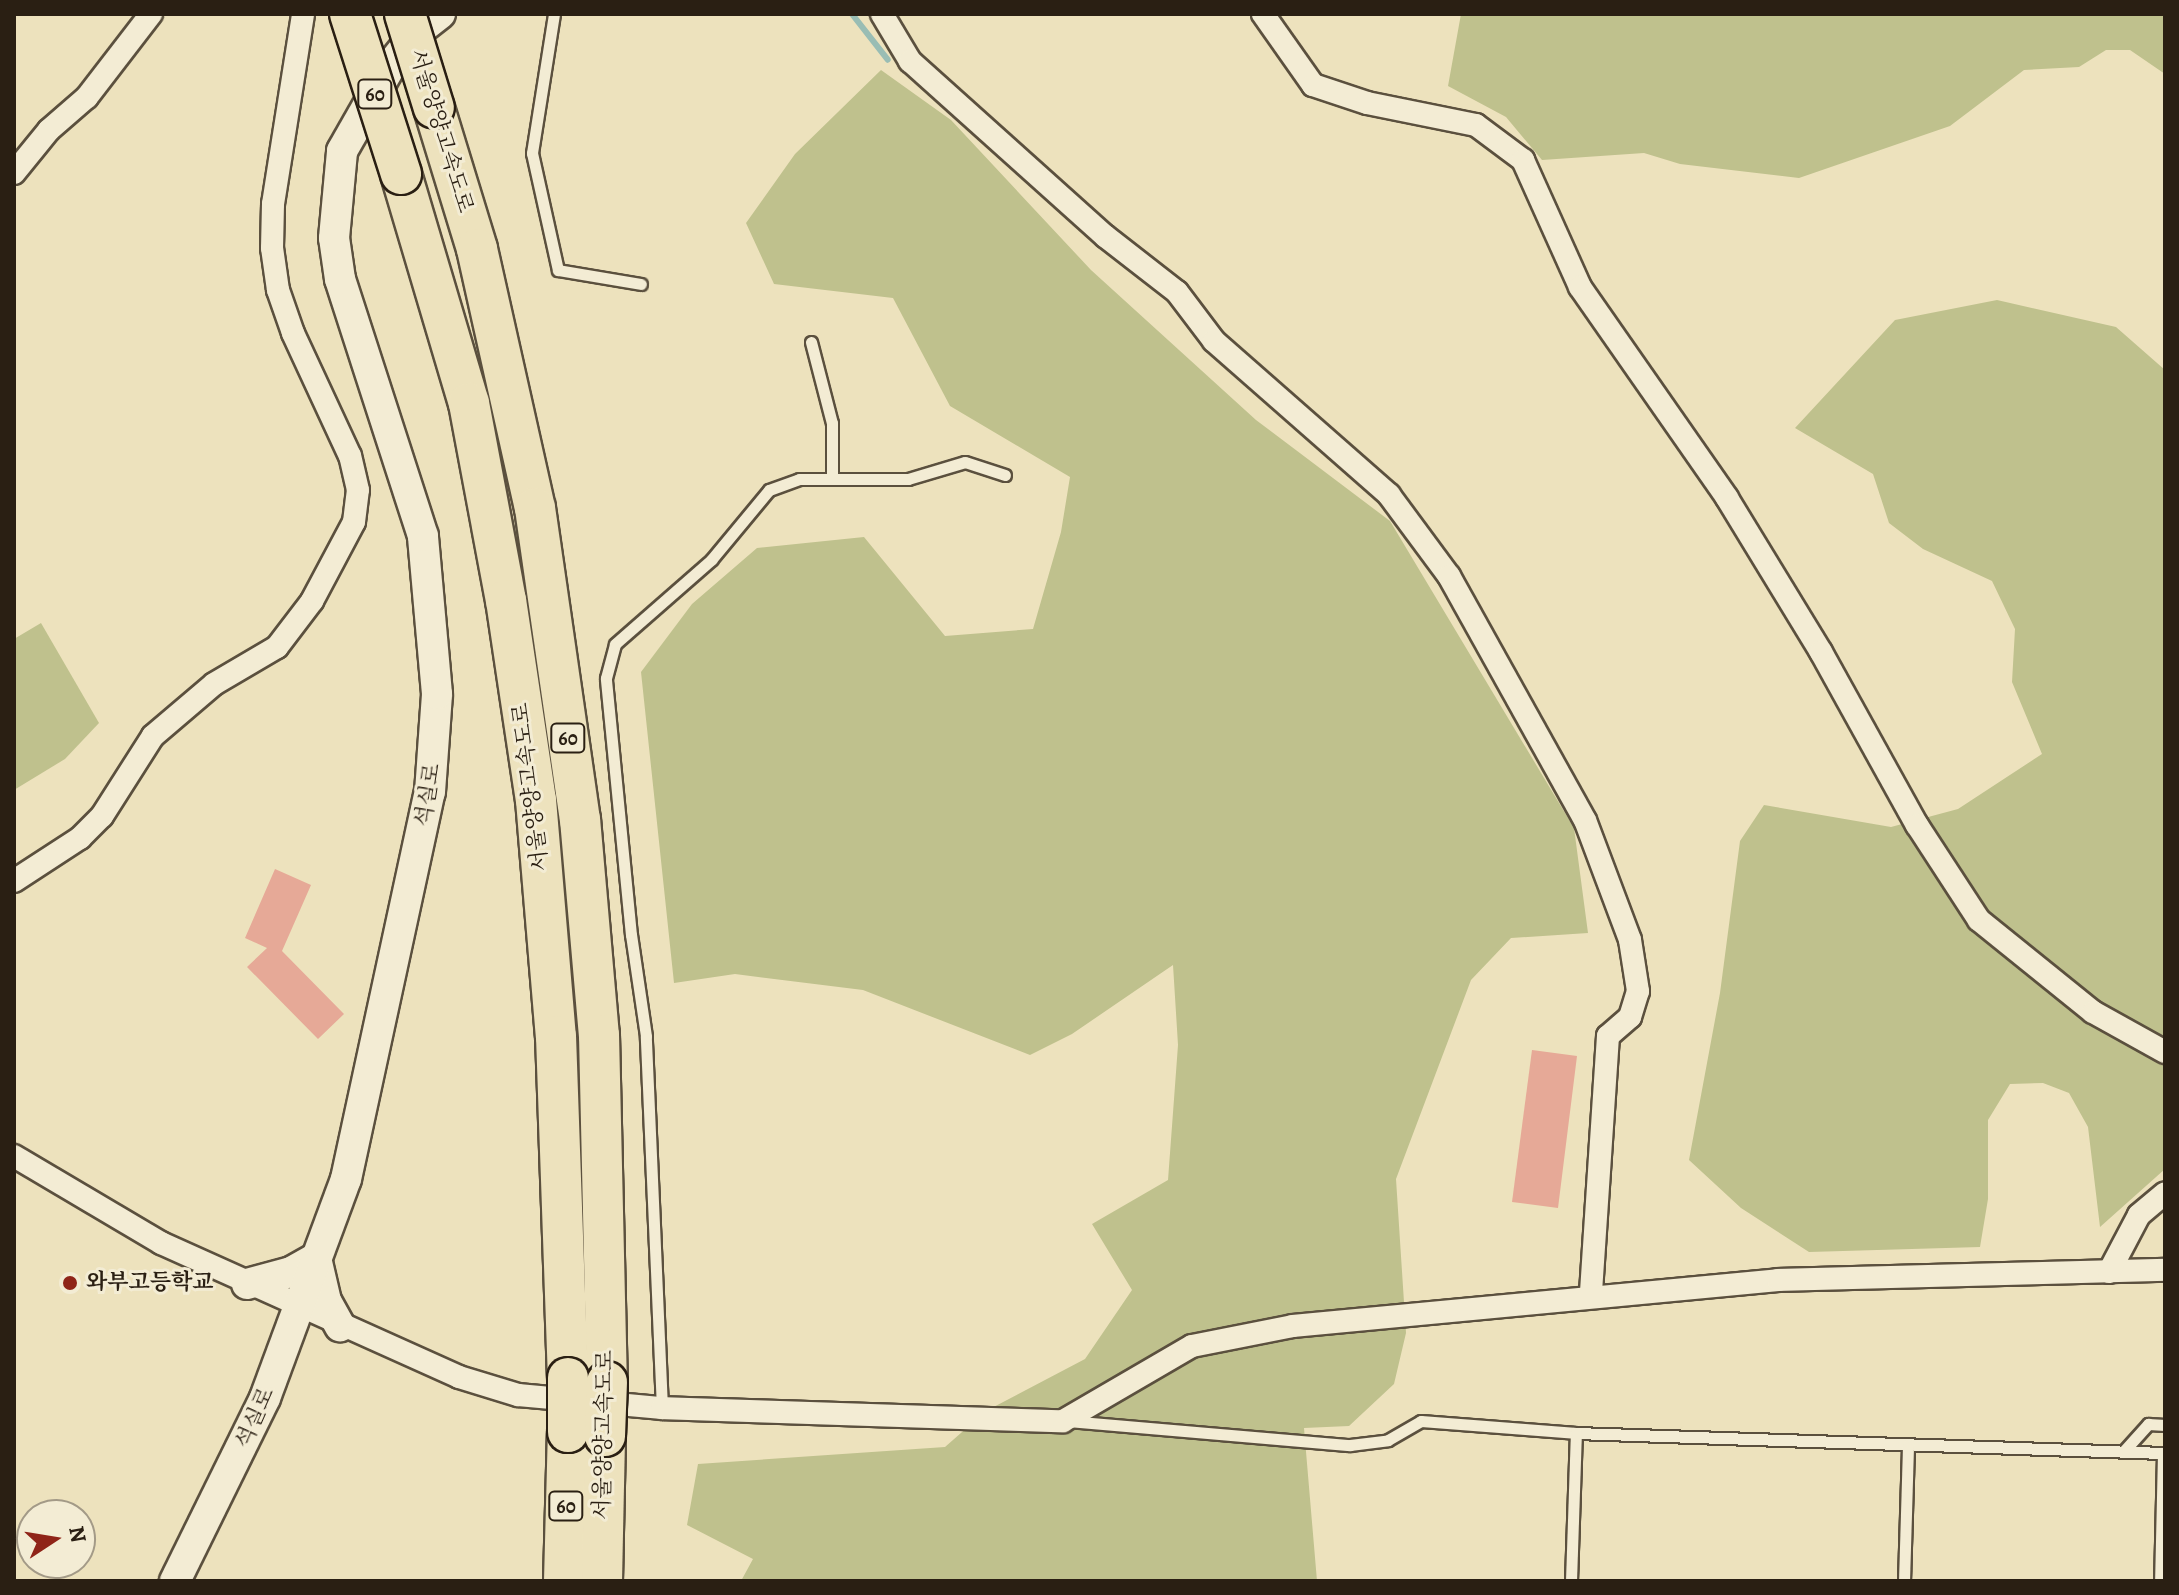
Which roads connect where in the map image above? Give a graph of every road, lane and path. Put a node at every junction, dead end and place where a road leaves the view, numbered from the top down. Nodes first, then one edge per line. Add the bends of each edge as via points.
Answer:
1 (151, 14) edge
2 (303, 14) edge
3 (352, 14) edge
4 (405, 14) edge
5 (440, 14) edge
6 (554, 14) edge
7 (882, 14) edge
8 (1263, 14) edge
9 (391, 65) junction
10 (14, 173) edge
11 (641, 284) dead end
12 (811, 342) dead end
13 (1005, 475) dead end
14 (832, 479) junction
15 (14, 881) edge
16 (2165, 1052) edge
17 (14, 1156) edge
18 (2165, 1193) edge
19 (316, 1258) junction
20 (2165, 1270) edge
21 (2109, 1272) junction
22 (247, 1284) junction
23 (1591, 1294) junction
24 (299, 1309) junction
25 (340, 1326) junction
26 (588, 1380) junction
27 (662, 1408) junction
28 (1063, 1421) junction
29 (2165, 1425) edge
30 (1576, 1433) junction
31 (586, 1434) junction
32 (1908, 1444) junction
33 (2123, 1452) junction
34 (175, 1581) edge
35 (564, 1581) edge
36 (602, 1581) edge
37 (1571, 1581) edge
38 (1904, 1581) edge
39 (2160, 1581) edge

1 - 10 street via 87,97 49,130
2 - 15 street via 273,204 272,248 278,290 293,333 350,456 358,490 354,522 312,601 277,647 214,684 153,736 102,816
3 - 9 street via 376,58
3 - 26 highway, 서울양양고속도로 / 60, bridge via 469,403 506,600 536,800
4 - 26 highway, 서울양양고속도로 / 60, bridge via 477,249 535,508 580,819 599,1035
5 - 9 main road, 석실로 via 418,31
6 - 11 lane via 532,153 558,270
7 - 23 street via 910,61 1105,236 1177,292 1214,341 1389,495 1449,576 1585,820 1630,940 1638,991 1630,1017 1608,1036
8 - 16 street via 1313,85 1367,103 1476,125 1523,160 1580,287 1727,498 1917,825 1979,920 2093,1012
9 - 19 main road, 석실로 via 342,151 334,238 340,279 423,536 433,617 435,750 356,1136
12 - 14 lane via 832,423
13 - 14 lane via 965,462 908,479
14 - 27 lane via 799,479 769,490 711,560 615,644 606,678 646,1036
17 - 22 street via 161,1243
18 - 21 street via 2139,1215
19 - 22 main road via 291,1272
19 - 24 main road, 석실로
19 - 25 main road via 326,1301
20 - 21 street
21 - 23 street via 1778,1280
22 - 24 street
23 - 28 street via 1293,1326 1192,1346
24 - 25 street
24 - 34 main road, 석실로 via 265,1398
25 - 27 street via 459,1377 518,1395
26 - 31 highway, 서울양양고속도로 / 60, bridge
27 - 28 street
28 - 30 lane via 1350,1445 1388,1440 1421,1421
29 - 33 lane via 2148,1424
30 - 32 lane
30 - 37 lane
31 - 35 highway, 서울양양고속도로 / 60
31 - 36 highway, 서울양양고속도로 / 60
32 - 33 lane
32 - 38 lane
33 - 39 lane via 2163,1453

